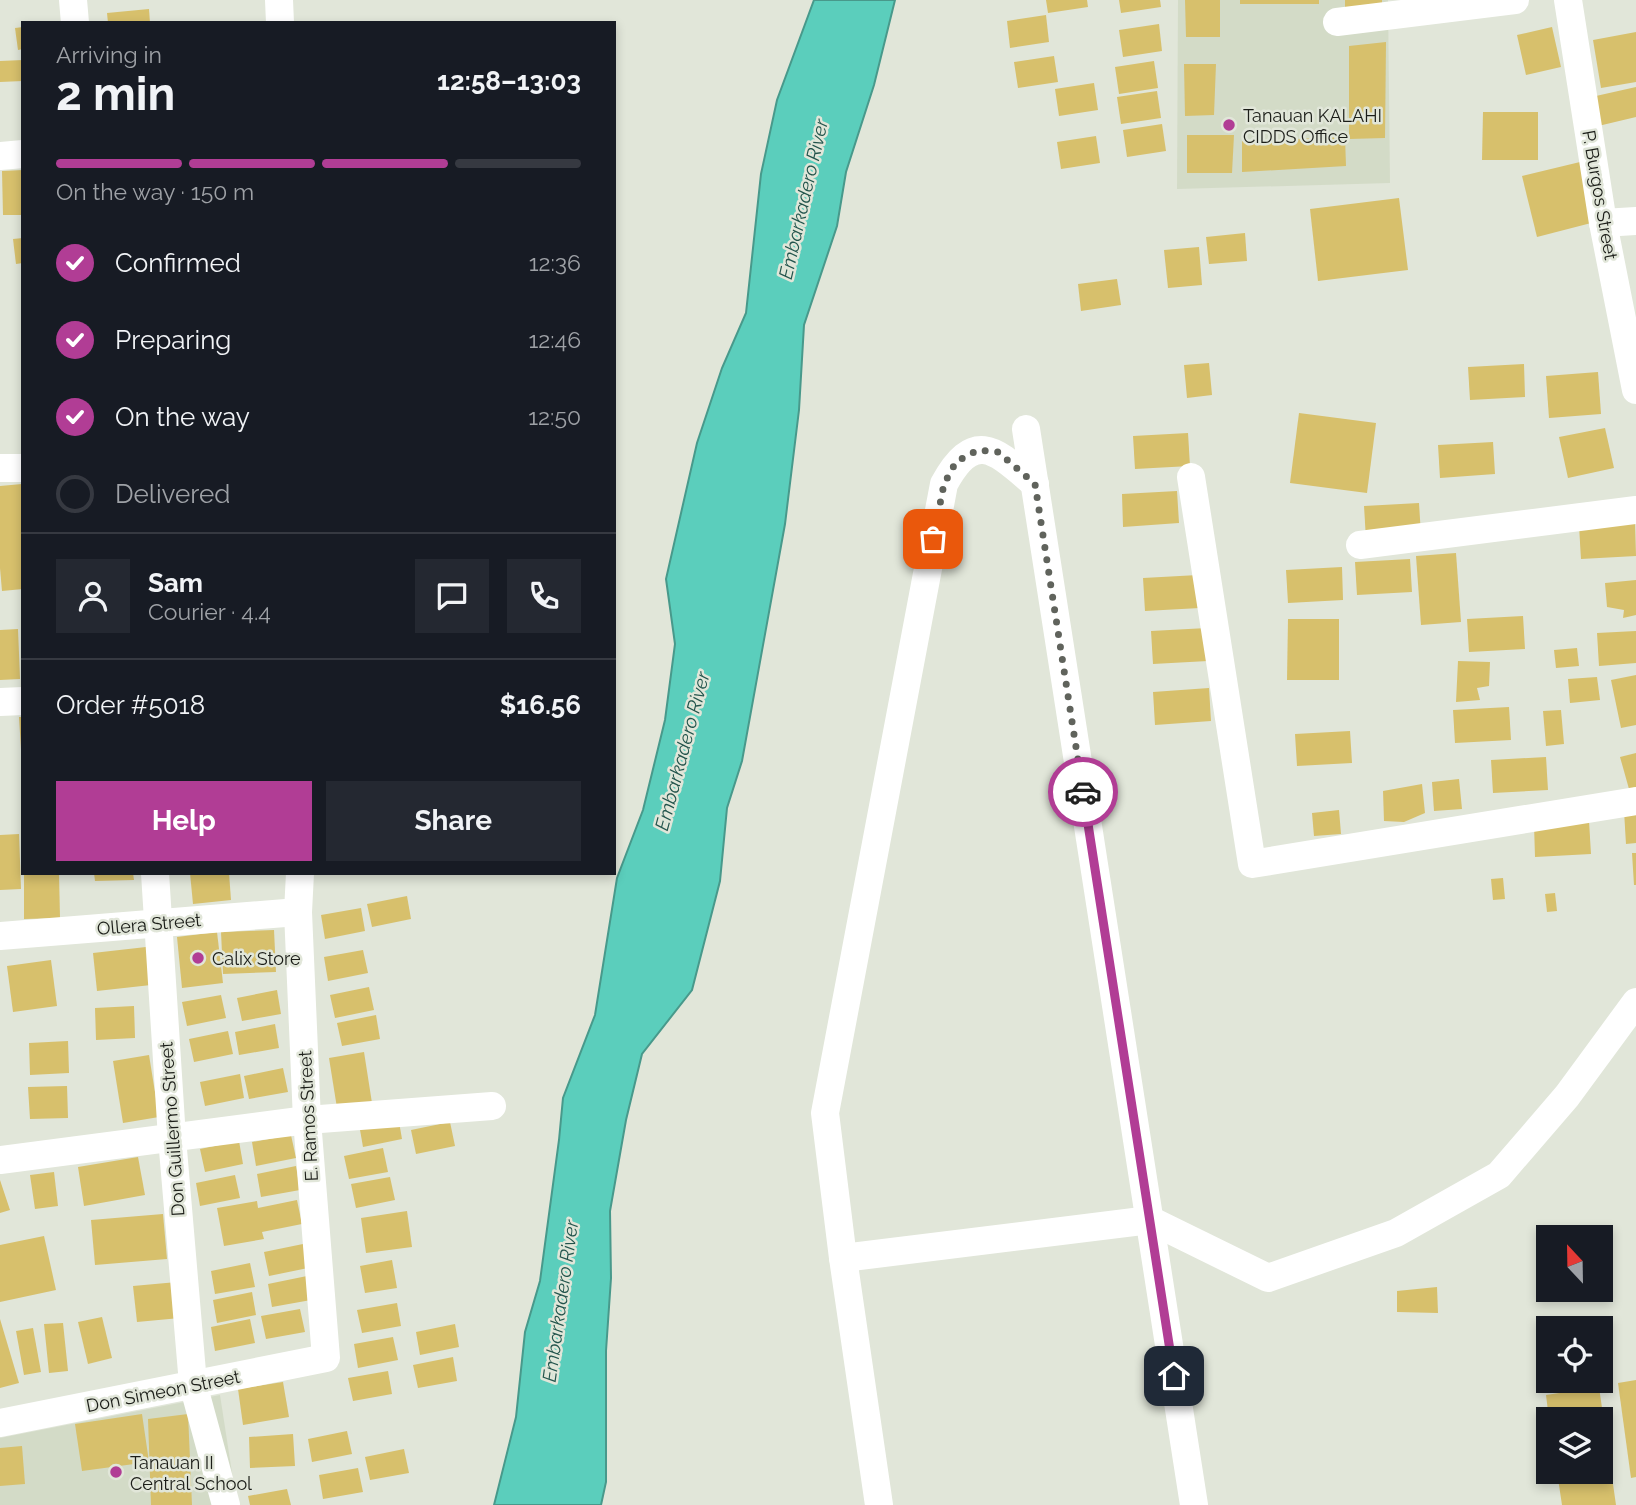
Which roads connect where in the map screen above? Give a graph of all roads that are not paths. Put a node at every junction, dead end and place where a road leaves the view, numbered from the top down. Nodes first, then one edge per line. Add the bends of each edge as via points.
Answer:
1 (73, 0) edge
2 (279, 0) edge
3 (1515, 0) edge
4 (1568, 0) edge
5 (75, 21) edge
6 (281, 21) edge
7 (1337, 22) dead end
8 (21, 154) edge
9 (0, 156) edge
10 (1636, 221) edge
11 (1603, 223) junction
12 (1636, 390) edge
13 (1026, 429) dead end
14 (0, 468) edge
15 (21, 468) edge
16 (1191, 477) dead end
17 (1035, 484) junction
18 (1636, 510) edge
19 (1360, 545) dead end
20 (21, 701) edge
21 (0, 702) edge
22 (1636, 801) edge
23 (155, 875) edge
24 (300, 875) edge
25 (298, 912) junction
26 (160, 923) junction
27 (0, 936) edge
28 (1636, 1002) edge
29 (492, 1106) dead end
30 (307, 1120) junction
31 (172, 1138) junction
32 (0, 1160) edge
33 (1150, 1220) junction
34 (843, 1258) junction
35 (327, 1358) joint
36 (193, 1384) junction
37 (0, 1423) edge
38 (226, 1505) edge
39 (880, 1505) edge
40 (1194, 1505) edge

1 - 5 street
2 - 6 street
3 - 7 street
4 - 11 street, P. Burgos Street
8 - 9 street
10 - 11 street
11 - 12 street, P. Burgos Street
13 - 17 street
14 - 15 street
16 - 22 street via 1252,864
17 - 33 street
17 - 34 street via 998,452 978,450 956,462 944,484 825,1113
18 - 19 street
20 - 21 street
23 - 26 street, Don Guillermo Street
24 - 25 street, E. Ramos Street
25 - 26 street, Ollera Street
25 - 30 street, E. Ramos Street
26 - 27 street, Ollera Street
26 - 31 street, Don Guillermo Street
28 - 33 street via 1567,1096 1499,1175 1396,1233 1268,1278
29 - 30 street
30 - 31 street
30 - 35 street, E. Ramos Street
31 - 32 street
31 - 36 street, Don Guillermo Street
33 - 34 street
33 - 40 street
34 - 39 street
35 - 36 street, Don Simeon Street
36 - 37 street, Don Simeon Street
36 - 38 street, Don Guillermo Street

